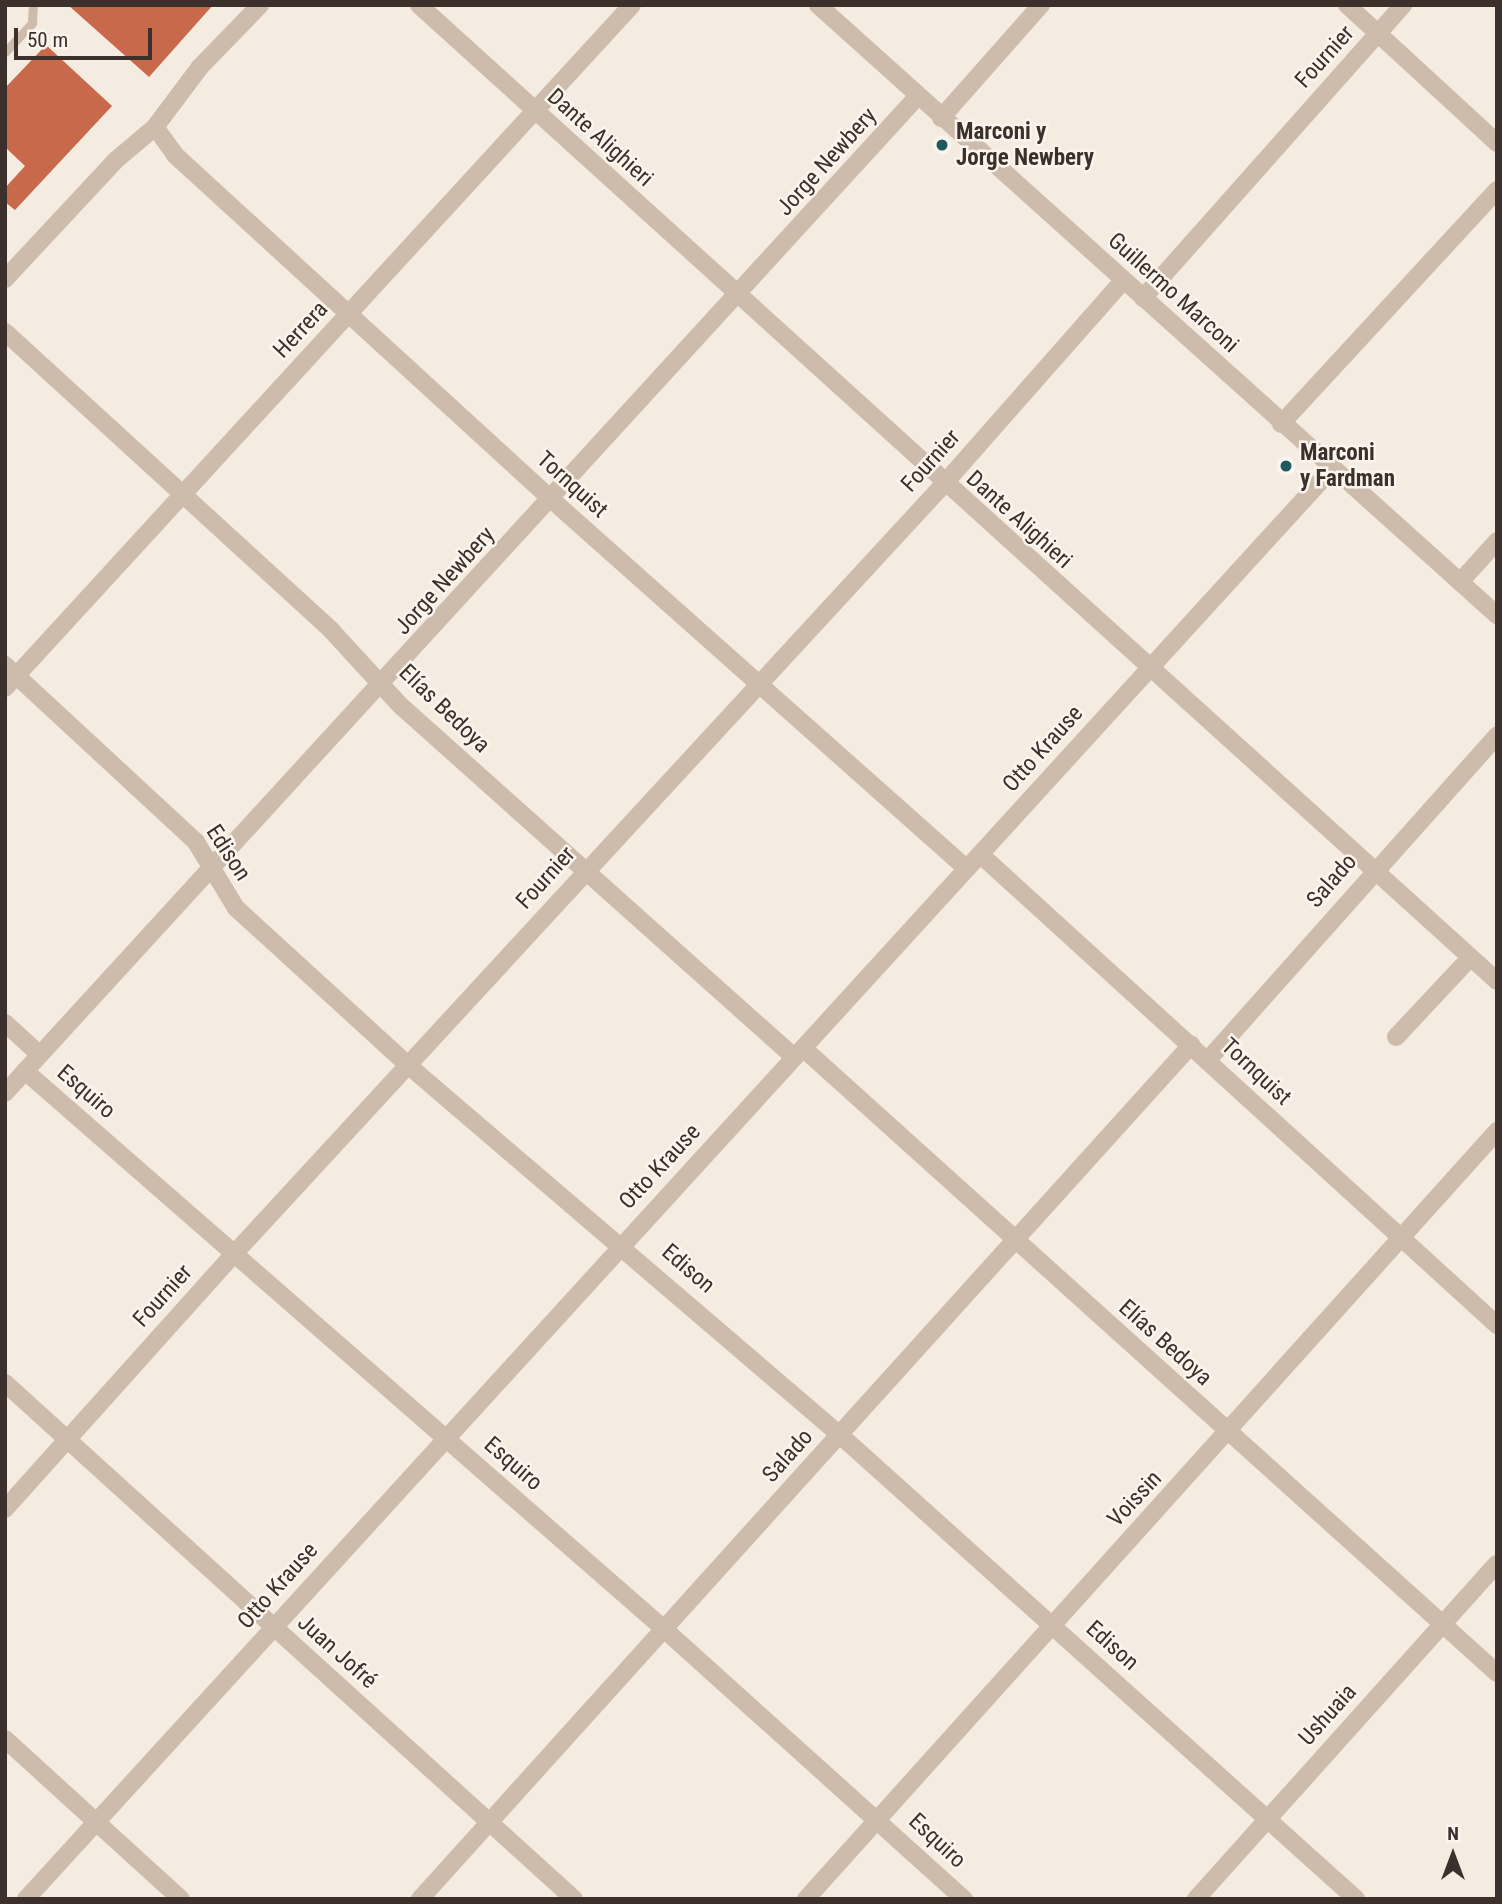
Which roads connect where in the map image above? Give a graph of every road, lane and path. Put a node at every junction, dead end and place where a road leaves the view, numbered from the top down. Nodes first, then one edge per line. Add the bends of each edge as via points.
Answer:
1 (33, 5) edge
2 (260, 5) edge
3 (419, 5) edge
4 (632, 5) edge
5 (818, 5) edge
6 (1041, 5) edge
7 (1347, 5) edge
8 (1404, 5) edge
9 (1379, 33) junction
10 (5, 52) edge
11 (917, 97) junction
12 (535, 112) junction
13 (941, 118) junction
14 (155, 127) junction
15 (1497, 143) edge
16 (1497, 190) edge
17 (5, 279) edge
18 (1124, 280) junction
19 (738, 298) junction
20 (1143, 298) junction
21 (351, 313) junction
22 (5, 332) edge
23 (1280, 424) junction
24 (1331, 470) junction
25 (943, 485) junction
26 (182, 493) junction
27 (552, 500) junction
28 (1497, 541) edge
29 (1460, 582) junction
30 (1497, 615) edge
31 (1148, 669) junction
32 (9, 676) edge
33 (383, 685) junction
34 (759, 685) junction
35 (1497, 736) edge
36 (981, 855) junction
37 (215, 869) junction
38 (967, 869) junction
39 (584, 871) junction
40 (1372, 871) junction
41 (1470, 958) junction
42 (1497, 982) edge
43 (5, 1023) edge
44 (1396, 1037) dead end
45 (1191, 1045) junction
46 (799, 1053) junction
47 (40, 1055) junction
48 (1207, 1060) junction
49 (409, 1066) junction
50 (25, 1071) junction
51 (5, 1093) edge
52 (1497, 1131) edge
53 (1402, 1239) junction
54 (1016, 1241) junction
55 (621, 1245) junction
56 (233, 1255) junction
57 (1497, 1325) edge
58 (5, 1383) edge
59 (1228, 1433) junction
60 (840, 1435) junction
61 (446, 1438) junction
62 (67, 1439) junction
63 (5, 1509) edge
64 (1497, 1564) edge
65 (1443, 1624) junction
66 (1052, 1626) junction
67 (273, 1628) junction
68 (664, 1629) junction
69 (1497, 1673) edge
70 (5, 1739) edge
71 (1267, 1818) junction
72 (878, 1819) junction
73 (95, 1821) junction
74 (489, 1822) junction
75 (26, 1899) edge
76 (181, 1899) edge
77 (420, 1899) edge
78 (573, 1899) edge
79 (806, 1899) edge
80 (964, 1899) edge
81 (1196, 1899) edge
82 (1356, 1899) edge

1 - 10 lane via 33,23
2 - 14 street via 200,67
3 - 12 street, Dante Alighieri
4 - 12 street, Herrera
5 - 11 street, Guillermo Marconi
6 - 13 street
7 - 9 street
8 - 9 street, Fournier
9 - 15 street
9 - 20 street, Fournier
11 - 13 street, Guillermo Marconi
11 - 19 street, Jorge Newbery
12 - 19 street, Dante Alighieri
12 - 21 street, Herrera
13 - 18 street, Guillermo Marconi
14 - 17 street via 116,160
14 - 21 street, Tornquist via 175,155
16 - 23 street
18 - 20 street, Guillermo Marconi
18 - 25 street, Fournier
19 - 25 street, Dante Alighieri
19 - 27 street, Jorge Newbery
20 - 23 street, Guillermo Marconi
21 - 26 street, Herrera
21 - 27 street, Tornquist
22 - 26 street, Elías Bedoya
23 - 24 street, Guillermo Marconi
24 - 29 street, Guillermo Marconi
24 - 31 street, Otto Krause
25 - 31 street, Dante Alighieri
25 - 34 street, Fournier
26 - 32 street, Herrera
26 - 33 street, Elías Bedoya via 331,630
27 - 33 street, Jorge Newbery
27 - 34 street, Tornquist
28 - 29 street
29 - 30 street, Guillermo Marconi
31 - 36 street, Otto Krause
31 - 40 street, Dante Alighieri
32 - 37 street, Edison via 197,842
33 - 37 street, Jorge Newbery
33 - 39 street, Elías Bedoya
34 - 38 street, Tornquist
34 - 39 street, Fournier
35 - 40 street, Salado
36 - 38 street, Otto Krause
36 - 45 street, Tornquist
37 - 47 street, Jorge Newbery
37 - 49 street, Edison via 236,908
38 - 46 street, Otto Krause
39 - 46 street, Elías Bedoya
39 - 49 street, Fournier
40 - 41 street, Dante Alighieri
40 - 48 street, Salado
41 - 42 street, Dante Alighieri
41 - 44 street
43 - 47 street, Esquiro
45 - 48 street, Tornquist
45 - 54 street, Salado
46 - 54 street, Elías Bedoya
46 - 55 street, Otto Krause
47 - 50 street, Jorge Newbery
48 - 53 street, Tornquist
49 - 55 street, Edison
49 - 56 street, Fournier
50 - 51 street, Jorge Newbery
50 - 56 street, Esquiro
52 - 53 street, Voissin
53 - 57 street, Tornquist
53 - 59 street, Voissin
54 - 59 street, Elías Bedoya
54 - 60 street, Salado
55 - 60 street, Edison
55 - 61 street, Otto Krause
56 - 61 street, Esquiro
56 - 62 street, Fournier
58 - 62 street, Juan Jofré
59 - 65 street, Elías Bedoya
59 - 66 street, Voissin
60 - 66 street, Edison
60 - 68 street, Salado
61 - 67 street, Otto Krause
61 - 68 street, Esquiro
62 - 63 street, Fournier
62 - 67 street, Juan Jofré
64 - 65 street, Ushuaia
65 - 69 street, Elías Bedoya
65 - 71 street, Ushuaia
66 - 71 street, Edison
66 - 72 street, Voissin
67 - 73 street, Otto Krause
67 - 74 street, Juan Jofré
68 - 72 street, Esquiro
68 - 74 street, Salado
70 - 73 street
71 - 81 street, Ushuaia
71 - 82 street, Edison
72 - 79 street, Voissin
72 - 80 street, Esquiro
73 - 75 street, Otto Krause
73 - 76 street
74 - 77 street, Salado
74 - 78 street, Juan Jofré

